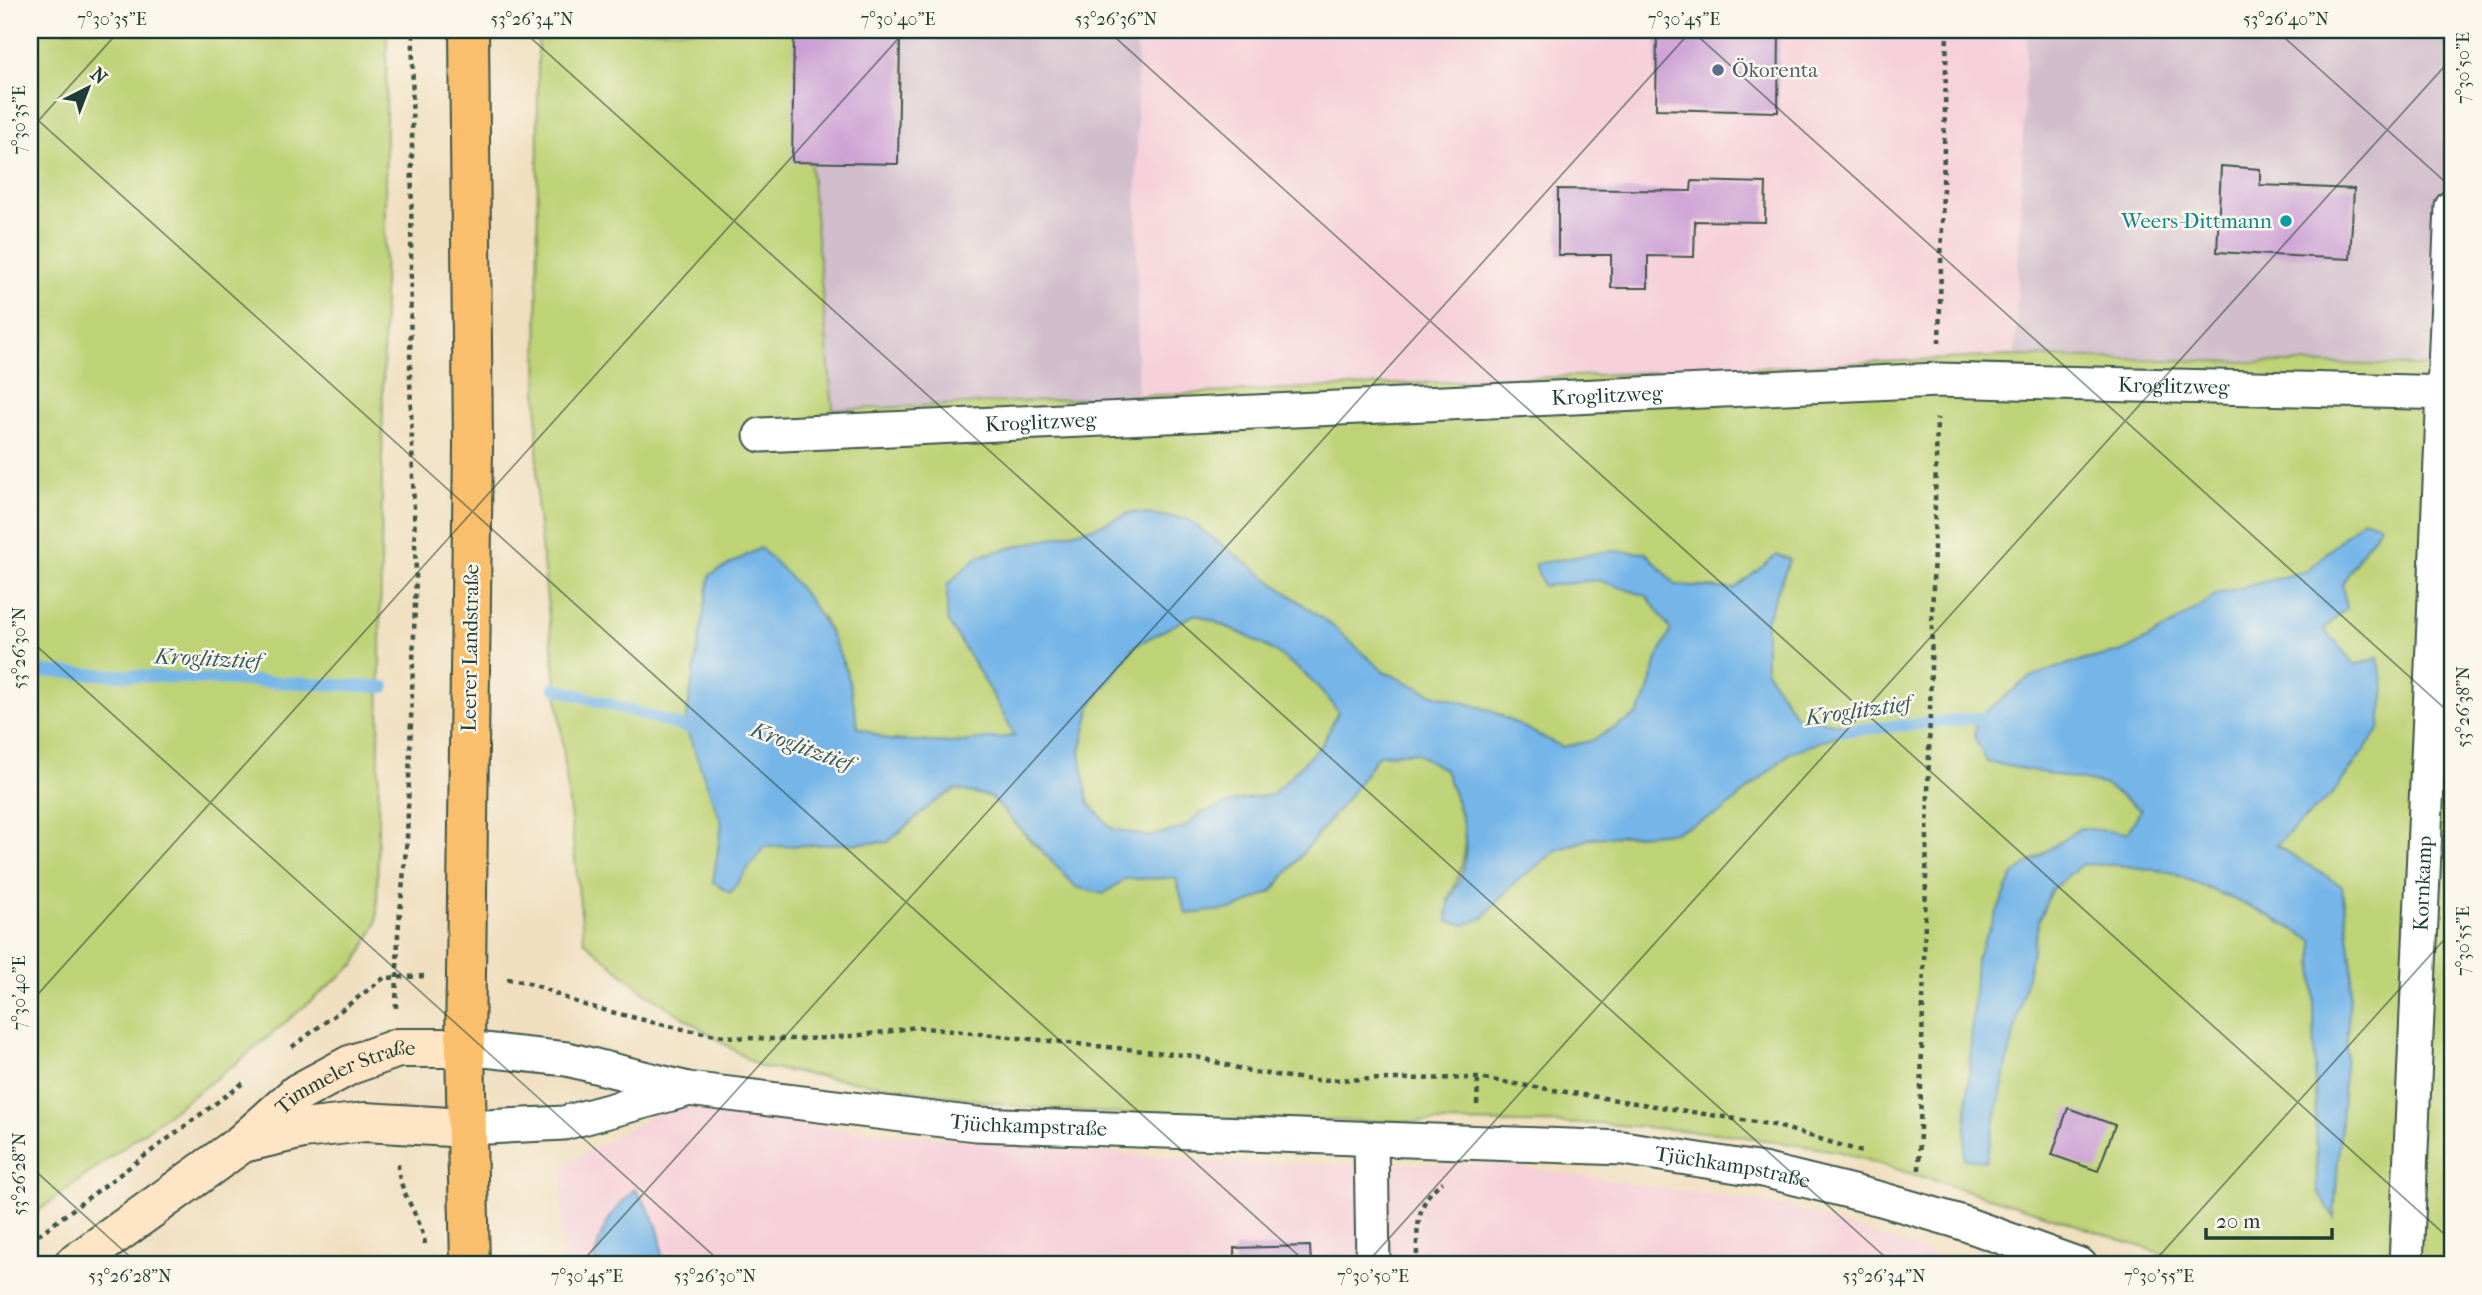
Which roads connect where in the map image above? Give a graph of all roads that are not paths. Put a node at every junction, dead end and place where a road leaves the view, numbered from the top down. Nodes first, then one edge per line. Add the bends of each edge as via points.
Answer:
1 (469, 30) edge
2 (2452, 207) edge
3 (2448, 393) edge
4 (761, 435) dead end
5 (465, 1048) junction
6 (688, 1089) junction
7 (467, 1128) junction
8 (1371, 1141) junction
9 (241, 1144) junction
10 (74, 1265) edge
11 (470, 1265) edge
12 (1373, 1265) edge
13 (2080, 1265) edge
14 (2406, 1265) edge

1 - 5 main road, Leerer Landstraße via 473,446
2 - 3 street, Kornkamp
3 - 4 street, Kroglitzweg via 1938,380
3 - 14 street, Kornkamp
5 - 6 street, Tjüchkampstraße via 567,1059
5 - 7 main road, Leerer Landstraße
5 - 9 main road, Timmeler Straße via 398,1048 350,1065 298,1094
6 - 7 street, Tjüchkampstraße via 564,1123
6 - 8 street, Tjüchkampstraße via 976,1124
7 - 9 main road, Timmeler Straße via 365,1122 303,1129
7 - 11 main road, Leerer Landstraße
8 - 12 street
8 - 13 street, Tjüchkampstraße via 1476,1140 1623,1148 1763,1170 1944,1217
9 - 10 main road, Timmeler Straße

